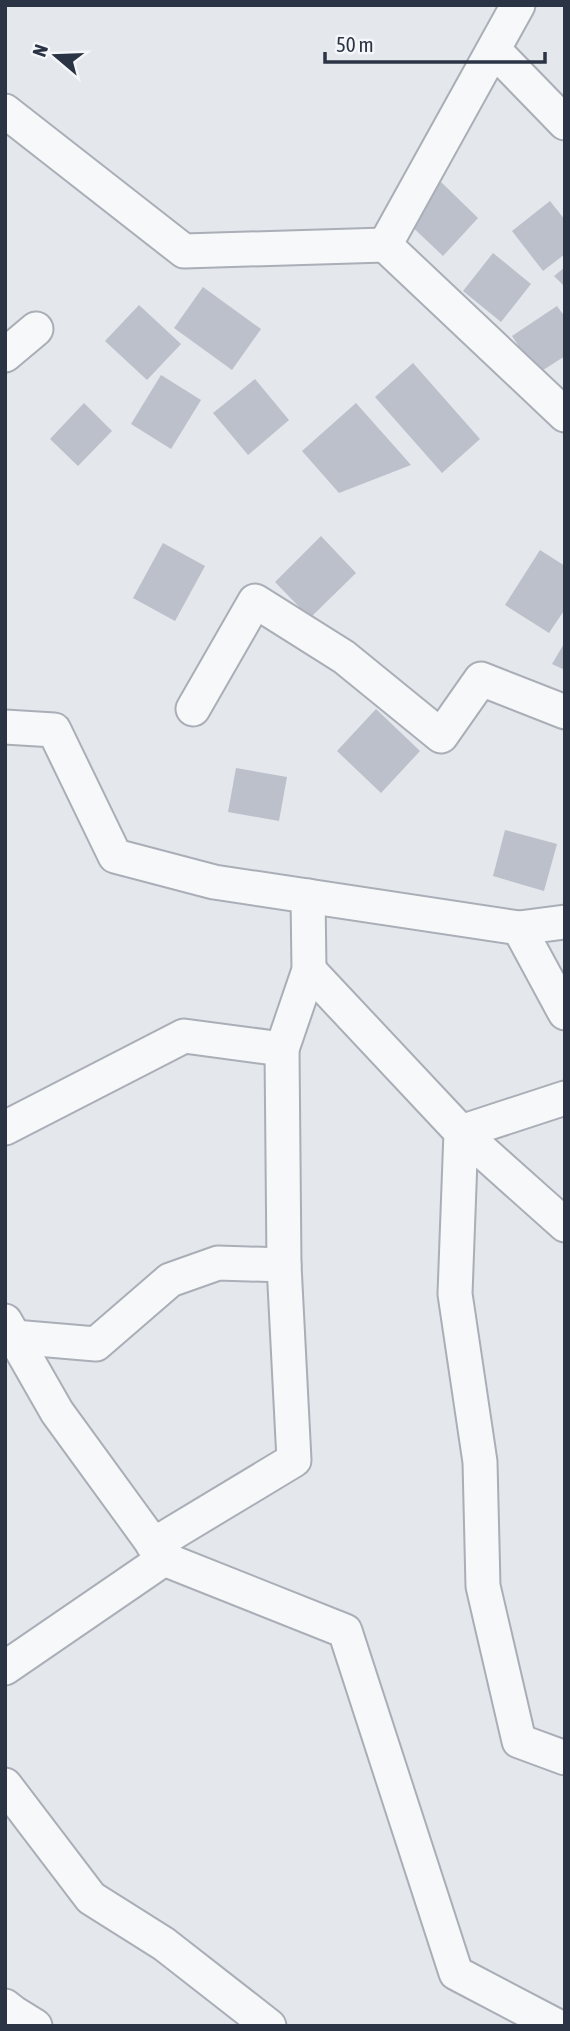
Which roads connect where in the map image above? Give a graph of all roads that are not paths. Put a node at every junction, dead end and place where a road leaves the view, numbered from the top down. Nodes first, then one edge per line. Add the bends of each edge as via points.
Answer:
1 (518, 5) edge
2 (494, 50) junction
3 (5, 111) edge
4 (565, 123) edge
5 (385, 245) junction
6 (36, 329) dead end
7 (5, 355) edge
8 (565, 415) edge
9 (192, 709) dead end
10 (565, 712) edge
11 (5, 727) edge
12 (308, 896) junction
13 (565, 922) edge
14 (519, 928) junction
15 (309, 970) junction
16 (565, 1013) edge
17 (282, 1049) junction
18 (565, 1098) edge
19 (5, 1128) edge
20 (461, 1132) junction
21 (565, 1225) edge
22 (284, 1265) junction
23 (8, 1333) edge
24 (158, 1552) junction
25 (5, 1668) edge
26 (565, 1758) edge
27 (5, 1785) edge
28 (269, 2026) edge
29 (557, 2026) edge

1 - 2 street
2 - 4 street
2 - 5 street
3 - 5 street via 184,251
5 - 8 street
6 - 7 street
9 - 10 street via 255,601 344,657 441,736 481,679
11 - 12 street via 54,730 115,856 214,881
12 - 14 street
12 - 15 street
13 - 14 street
14 - 16 street
15 - 17 street
15 - 20 street
17 - 19 street via 184,1036
17 - 22 street
18 - 20 street
20 - 21 street
20 - 26 street via 455,1294 480,1462 483,1586 519,1741
22 - 23 street via 218,1263 170,1280 96,1344
22 - 24 street via 294,1460
23 - 24 street via 57,1412
24 - 25 street
24 - 29 street via 345,1630 456,1973
27 - 28 street via 91,1898 164,1944

